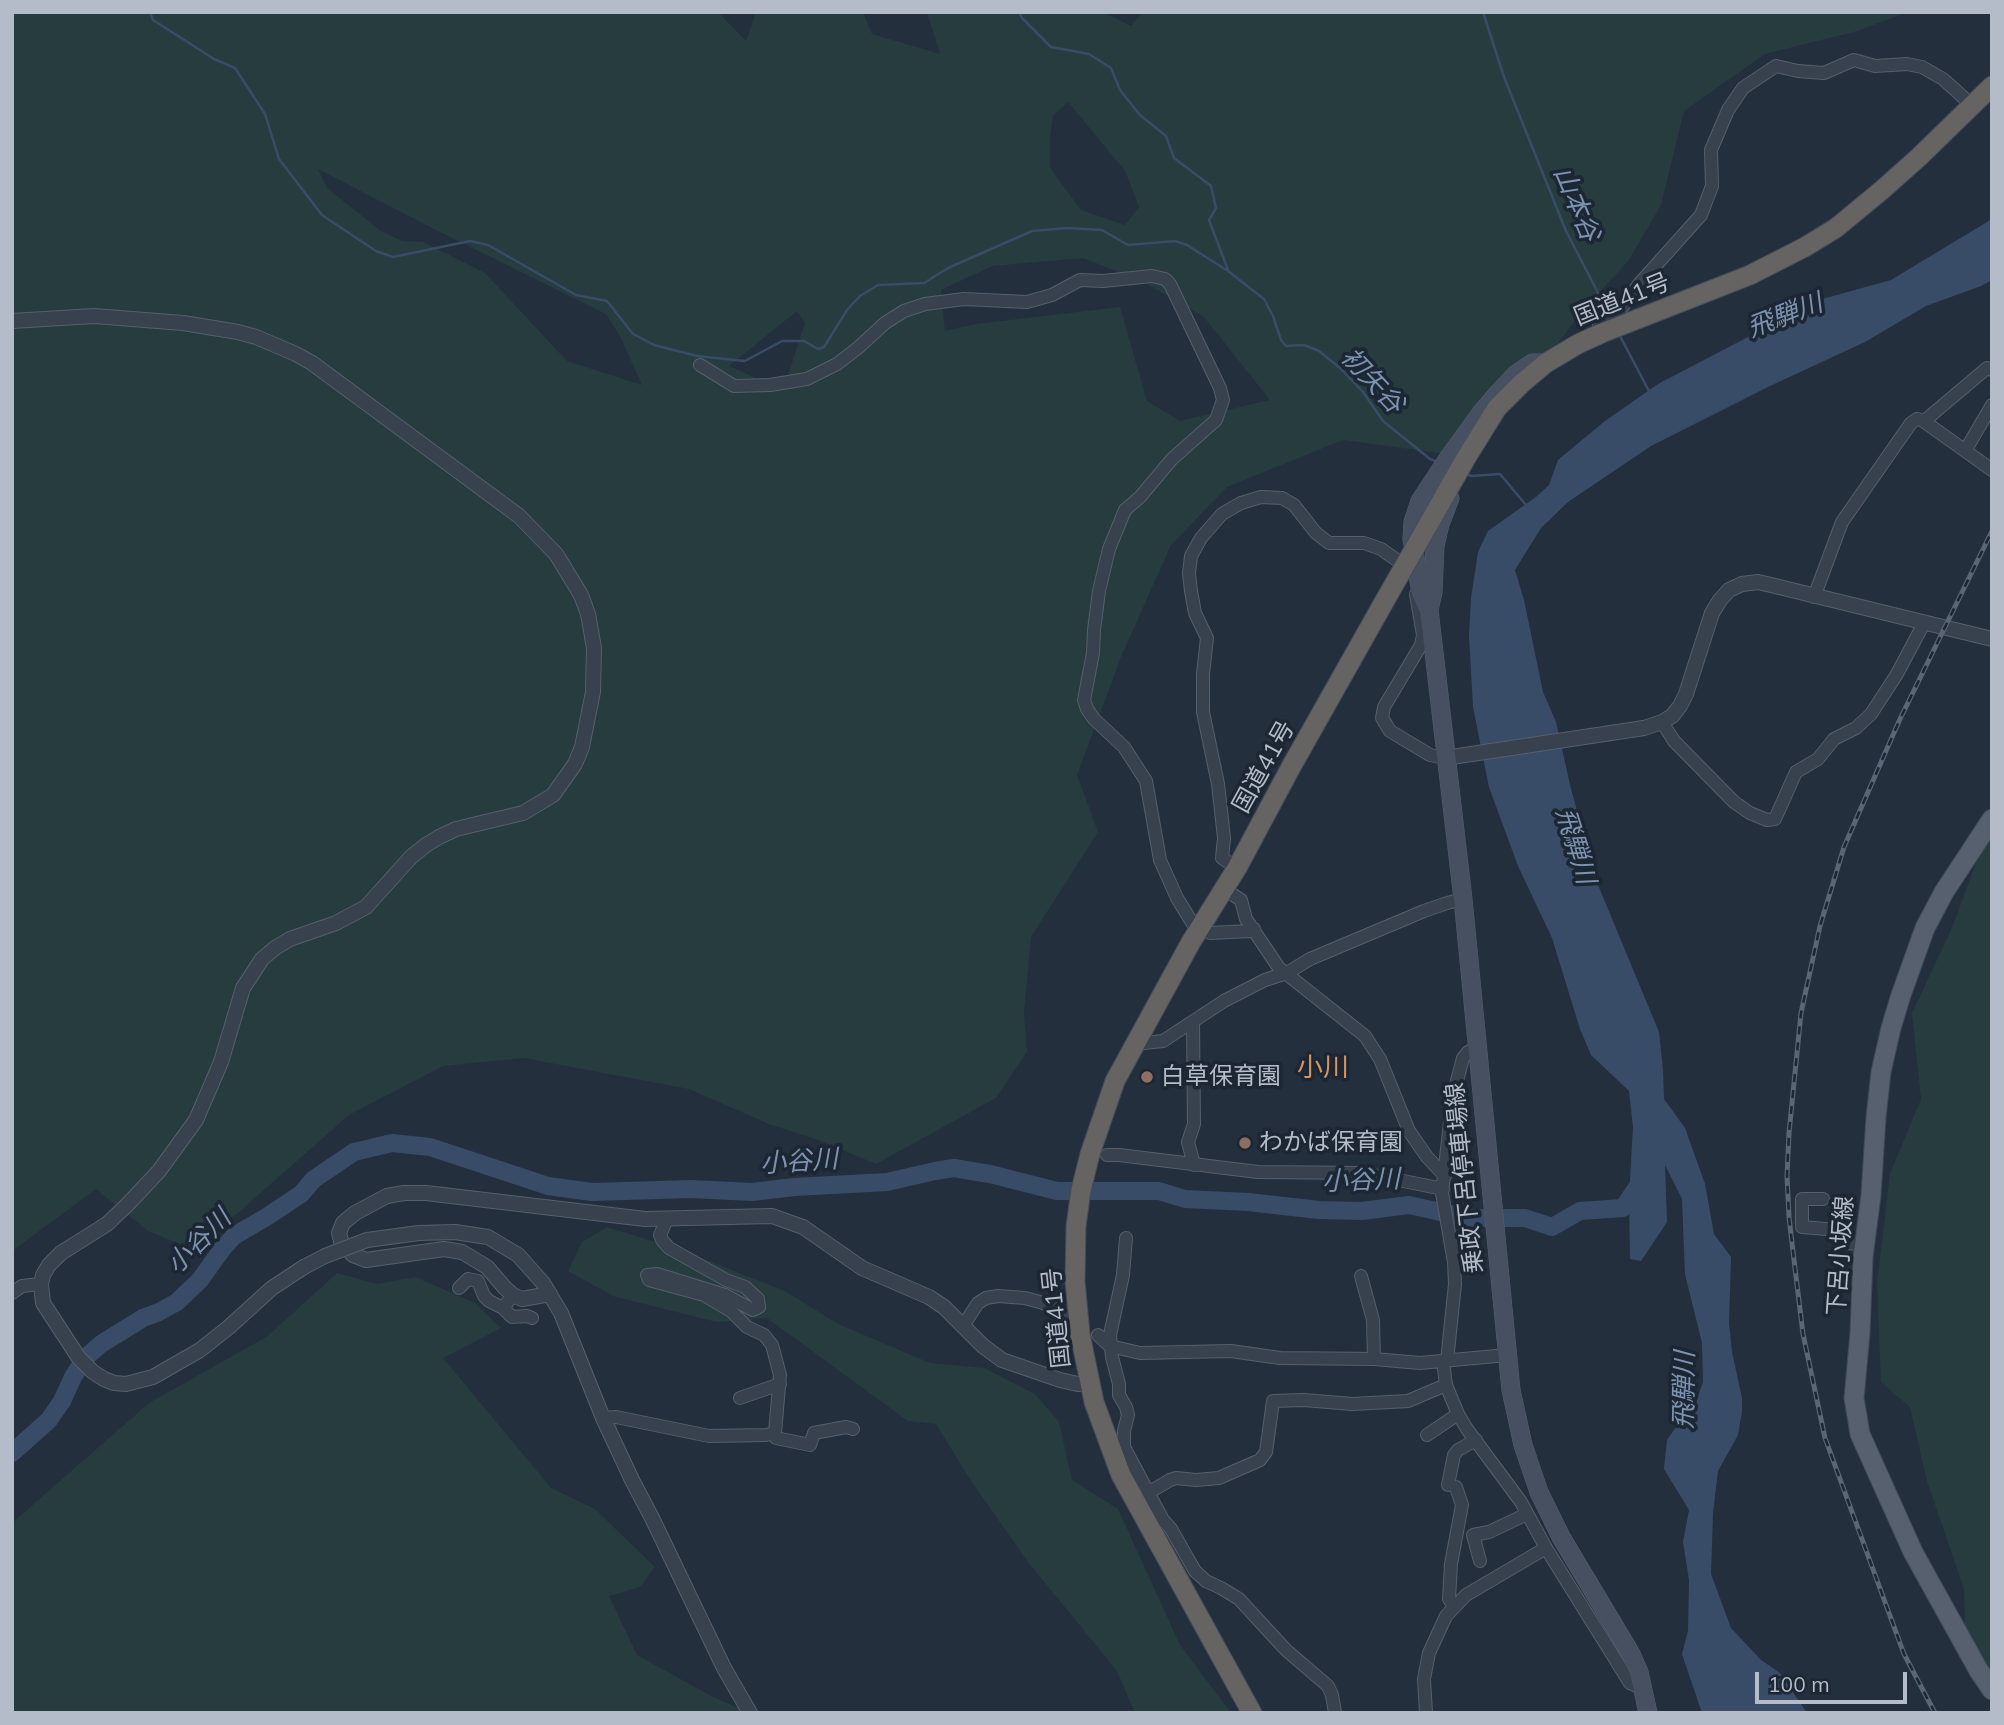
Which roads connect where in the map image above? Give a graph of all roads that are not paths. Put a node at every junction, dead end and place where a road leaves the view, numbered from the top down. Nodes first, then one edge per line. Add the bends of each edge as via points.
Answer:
1 (1992, 86) edge
2 (1973, 106) junction
3 (12, 321) edge
4 (1602, 333) junction
5 (1546, 363) junction
6 (700, 365) dead end
7 (1992, 370) edge
8 (1992, 405) edge
9 (1926, 423) junction
10 (1965, 451) junction
11 (1992, 470) edge
12 (1458, 472) junction
13 (1814, 597) junction
14 (1429, 610) junction
15 (1924, 623) junction
16 (1992, 639) edge
17 (1662, 722) junction
18 (1454, 757) junction
19 (1992, 818) edge
20 (1237, 868) junction
21 (1224, 889) junction
22 (1462, 899) junction
23 (1193, 924) dead end
24 (1254, 929) junction
25 (1210, 933) dead end
26 (1287, 973) junction
27 (1193, 1022) junction
28 (1137, 1040) junction
29 (1476, 1048) junction
30 (1107, 1155) dead end
31 (1194, 1166) junction
32 (1444, 1186) junction
33 (1824, 1199) dead end
34 (667, 1219) junction
35 (1126, 1238) dead end
36 (1865, 1245) junction
37 (1361, 1276) dead end
38 (41, 1284) junction
39 (459, 1288) dead end
40 (12, 1293) edge
41 (550, 1294) junction
42 (513, 1295) junction
43 (503, 1308) junction
44 (1069, 1316) dead end
45 (532, 1318) dead end
46 (963, 1326) junction
47 (1098, 1335) dead end
48 (1110, 1346) junction
49 (1507, 1355) junction
50 (1374, 1359) junction
51 (1445, 1361) junction
52 (780, 1384) junction
53 (1446, 1385) junction
54 (1091, 1393) junction
55 (1119, 1395) junction
56 (740, 1398) dead end
57 (1458, 1414) junction
58 (603, 1418) junction
59 (853, 1429) dead end
60 (775, 1433) junction
61 (1427, 1435) dead end
62 (1476, 1440) junction
63 (1148, 1493) junction
64 (1527, 1514) junction
65 (1546, 1548) junction
66 (1480, 1561) dead end
67 (1454, 1606) junction
68 (1643, 1687) junction
69 (1992, 1690) edge
70 (750, 1713) edge
71 (1252, 1713) edge
72 (1335, 1713) edge
73 (1426, 1713) edge
74 (1648, 1713) edge

1 - 2 highway, 国道41号
2 - 4 highway, 国道41号 via 1854,214 1805,247 1750,275
2 - 4 street via 1943,79 1907,64 1875,66 1854,60 1824,73 1776,66 1764,73 1743,88 1728,110 1712,150 1712,186 1701,215 1620,310 1599,324
3 - 38 street via 94,316 212,327 256,337 304,359 539,535 581,595 594,648 593,692 582,747 576,764 553,795 523,813 439,837 411,857 366,907 290,939 262,959 243,988 221,1062 196,1120 127,1205 107,1224 61,1253 49,1265
4 - 5 highway, 国道41号
5 - 12 highway, 国道41号 via 1497,408
5 - 14 main road via 1532,363 1499,392 1420,501 1412,539 1421,593
6 - 23 street via 734,386 807,379 837,364 885,323 925,304 964,299 1027,302 1080,280 1152,276 1170,284 1223,400 1216,420 1125,510 1099,591 1084,700 1094,719 1124,747 1146,781 1160,860
7 - 9 street via 1986,368
8 - 10 street
9 - 10 street
9 - 13 street via 1917,419 1912,423 1842,522
10 - 11 street
12 - 14 main road via 1435,546
12 - 20 highway, 国道41号, bridge
13 - 15 street
13 - 17 street via 1758,582 1729,590 1712,614 1680,706
14 - 18 main road, 乗政下呂停車場線
15 - 16 street
15 - 17 street via 1871,714 1796,772 1775,819 1750,813 1734,802 1674,741
17 - 18 street
18 - 20 street via 1430,755 1390,731 1382,718 1423,635 1413,583 1401,563 1364,543 1329,543 1282,498 1261,497 1241,503 1222,514 1201,538 1191,556 1189,573 1195,612 1207,638 1203,712 1218,783 1222,858
18 - 22 main road, 乗政下呂停車場線
19 - 36 main road, 下呂小坂線 via 1944,892 1901,995 1881,1072
20 - 21 highway, 国道41号
21 - 24 street via 1241,900
21 - 28 highway, 国道41号
22 - 26 street via 1372,932
22 - 29 main road, 乗政下呂停車場線
24 - 25 street
24 - 26 street
26 - 27 street via 1224,1001
26 - 32 street via 1364,1036 1380,1059 1409,1131
27 - 28 street via 1163,1041
27 - 31 street via 1194,1124 1188,1142
28 - 54 highway, 国道41号 via 1100,1122 1076,1226 1075,1281
29 - 32 street via 1463,1058 1453,1096
29 - 49 main road, 乗政下呂停車場線
30 - 31 street
31 - 32 street via 1364,1173
32 - 51 street via 1455,1284
33 - 36 street via 1801,1199 1802,1227 1838,1230 1839,1242
34 - 42 street via 404,1193 370,1203 343,1223 339,1233 353,1255 366,1260 462,1252 486,1267
34 - 46 street via 772,1216 789,1221 862,1268 929,1297
34 - 52 street via 660,1235 669,1248 745,1287 755,1294 759,1307 753,1310 725,1295 657,1274 648,1275 649,1280 704,1295 764,1335 775,1353
35 - 48 street
36 - 69 main road, 下呂小坂線 via 1854,1398 1860,1434 1913,1552
37 - 50 street via 1373,1320
38 - 40 street via 31,1283
38 - 41 street, bridge via 43,1303 79,1358 93,1372 126,1384 160,1373 208,1344 272,1288 304,1267 367,1240 455,1232 488,1237 518,1255
39 - 43 street via 474,1279 489,1301
41 - 42 street via 522,1299
41 - 58 street
42 - 43 street
43 - 45 street via 512,1317
44 - 46 street via 1043,1303 998,1296 978,1303
46 - 54 street via 1002,1360 1078,1384
47 - 48 street
48 - 50 street via 1140,1353 1231,1351 1280,1359
48 - 55 street
49 - 51 street
49 - 68 main road, 乗政下呂停車場線 via 1519,1429 1539,1492 1620,1632
50 - 51 street
51 - 53 street
52 - 56 street
52 - 60 street
53 - 57 street
53 - 63 street via 1408,1401 1273,1401 1266,1452 1260,1460 1219,1478 1170,1480
54 - 55 street via 1110,1402
54 - 71 highway, 国道41号 via 1121,1475
55 - 63 street via 1128,1415 1124,1447
57 - 61 street
57 - 62 street
58 - 60 street via 709,1436
58 - 70 street
59 - 60 street via 814,1433 810,1445 776,1438
62 - 64 street
62 - 67 street via 1454,1455 1452,1486 1462,1505 1451,1564 1449,1599
63 - 72 street via 1195,1571 1239,1600 1328,1686
64 - 65 street
64 - 66 street via 1472,1535
65 - 67 street
65 - 68 street via 1630,1683
67 - 73 street via 1429,1653 1424,1679
68 - 74 main road, 乗政下呂停車場線

